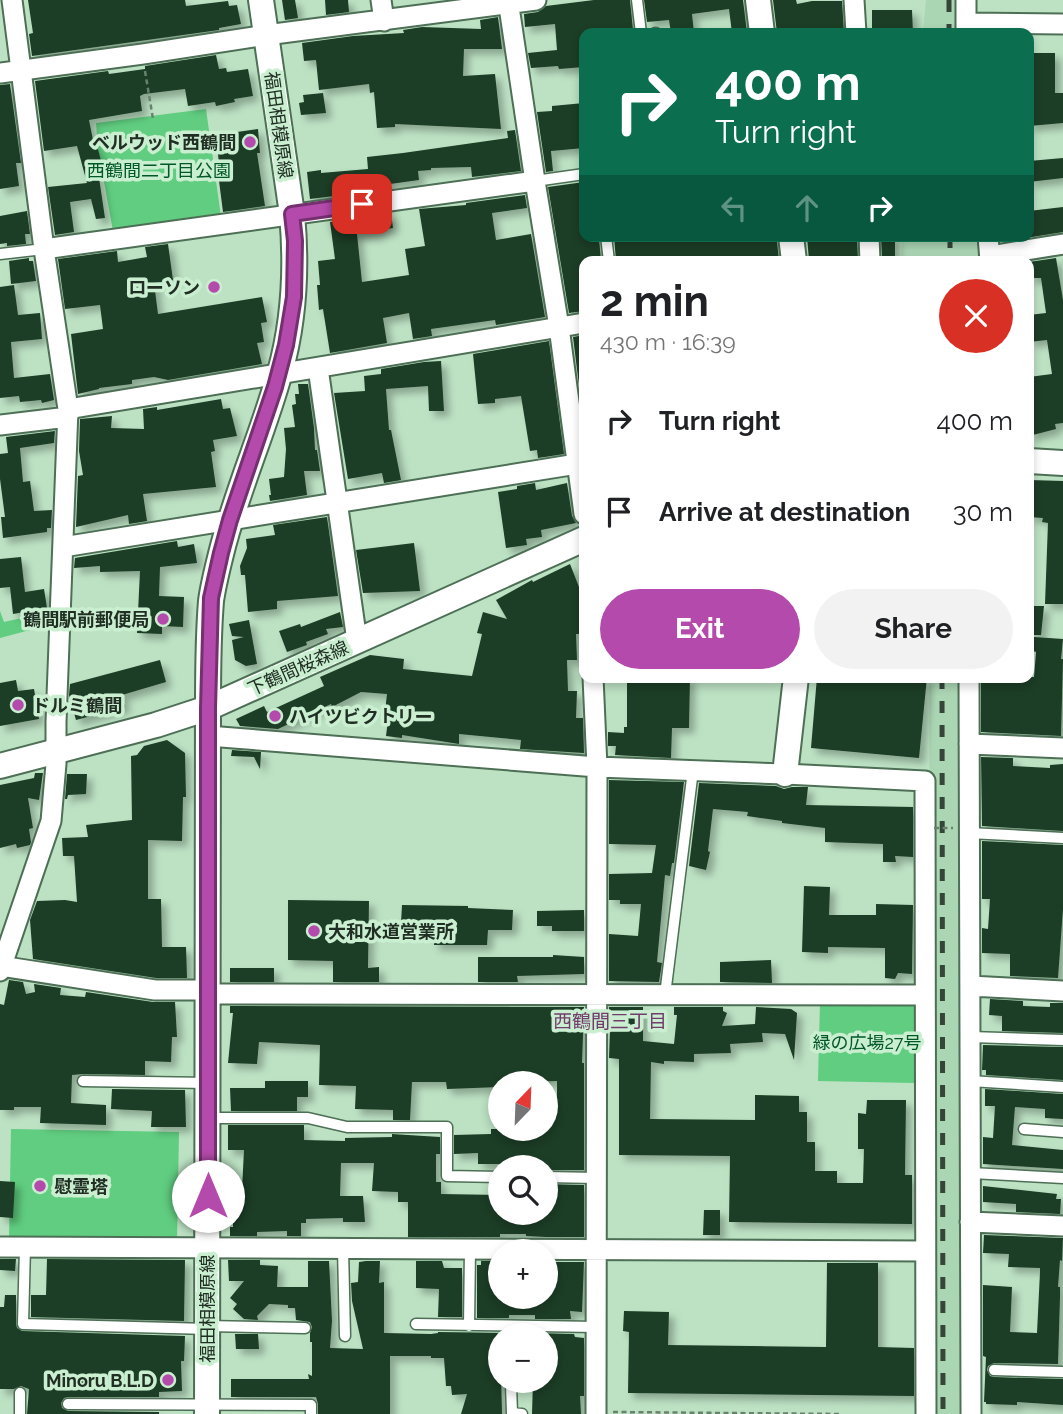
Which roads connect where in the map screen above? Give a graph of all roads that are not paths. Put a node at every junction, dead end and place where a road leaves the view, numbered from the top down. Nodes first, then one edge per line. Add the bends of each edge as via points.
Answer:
1 (12, 0) edge
2 (261, 0) edge
3 (381, 0) edge
4 (536, 0) edge
5 (638, 0) edge
6 (758, 0) edge
7 (854, 0) edge
8 (966, 0) edge
9 (508, 2) edge
10 (384, 21) junction
11 (1063, 24) edge
12 (641, 28) edge
13 (761, 28) edge
14 (856, 28) edge
15 (966, 28) edge
16 (266, 36) junction
17 (21, 70) junction
18 (0, 73) edge
19 (579, 175) edge
20 (535, 181) junction
21 (292, 214) junction
22 (1063, 244) edge
23 (44, 249) junction
24 (989, 251) edge
25 (0, 254) edge
26 (579, 324) edge
27 (559, 327) junction
28 (318, 368) junction
29 (279, 374) junction
30 (68, 413) junction
31 (0, 425) edge
32 (1034, 461) edge
33 (1063, 463) edge
34 (577, 464) junction
35 (579, 478) edge
36 (338, 503) junction
37 (230, 520) junction
38 (579, 541) edge
39 (64, 547) junction
40 (357, 641) junction
41 (593, 683) edge
42 (795, 683) edge
43 (969, 683) edge
44 (208, 708) junction
45 (208, 736) junction
46 (969, 744) junction
47 (1063, 748) edge
48 (56, 751) junction
49 (0, 766) edge
50 (597, 767) junction
51 (693, 770) junction
52 (785, 774) junction
53 (961, 830) junction
54 (1063, 838) edge
55 (1, 968) edge
56 (970, 986) junction
57 (1063, 991) edge
58 (208, 992) junction
59 (596, 995) junction
60 (665, 995) junction
61 (925, 995) junction
62 (970, 1037) junction
63 (1063, 1040) edge
64 (83, 1081) dead end
65 (970, 1081) junction
66 (208, 1083) junction
67 (1063, 1087) edge
68 (208, 1118) junction
69 (1024, 1129) dead end
70 (1063, 1132) edge
71 (971, 1173) junction
72 (488, 1177) edge
73 (558, 1177) edge
74 (596, 1178) junction
75 (1063, 1178) edge
76 (970, 1222) junction
77 (1063, 1226) edge
78 (0, 1247) edge
79 (24, 1247) junction
80 (207, 1248) junction
81 (343, 1248) junction
82 (470, 1249) junction
83 (596, 1250) junction
84 (925, 1251) junction
85 (416, 1324) dead end
86 (468, 1326) junction
87 (595, 1327) junction
88 (207, 1328) junction
89 (304, 1328) dead end
90 (345, 1336) dead end
91 (994, 1370) dead end
92 (1063, 1372) edge
93 (20, 1393) dead end
94 (511, 1393) edge
95 (68, 1404) dead end
96 (207, 1409) edge
97 (596, 1413) edge
98 (20, 1414) edge
99 (311, 1414) edge
100 (522, 1414) edge
101 (926, 1414) edge
102 (971, 1414) edge

1 - 17 street
2 - 16 street, 福田相模原線
3 - 10 street
4 - 9 street
5 - 12 lane
6 - 13 street
7 - 14 street
8 - 15 street
9 - 10 street
9 - 20 street
10 - 16 street
11 - 15 street
16 - 17 street
16 - 21 street, 福田相模原線
17 - 18 street
17 - 23 street
19 - 20 lane
20 - 21 street
20 - 27 street
21 - 23 street
21 - 29 street, 福田相模原線 via 294,297
22 - 24 street
23 - 25 lane
23 - 30 street
26 - 27 street
27 - 28 street
27 - 34 street
28 - 29 street
28 - 36 street
29 - 30 street
29 - 37 street, 福田相模原線
30 - 31 street
30 - 39 street
32 - 33 street
34 - 35 street
34 - 36 street
36 - 37 street
36 - 40 street
37 - 39 street
37 - 44 street, 福田相模原線 via 211,598
38 - 40 street, 下鶴間桜森線
39 - 48 street
40 - 44 street, 下鶴間桜森線
41 - 50 street
42 - 52 street
43 - 46 street
44 - 45 street, 福田相模原線
44 - 48 street, 下鶴間桜森線
45 - 50 street
45 - 58 street, 福田相模原線
46 - 47 street
46 - 53 street
48 - 49 street, 下鶴間桜森線
48 - 55 street via 51,821
50 - 51 street
50 - 59 street
51 - 52 street
51 - 60 lane
52 - 61 street via 925,780
53 - 54 lane
53 - 56 street
55 - 58 street via 155,990
56 - 57 street
56 - 62 street
58 - 59 street
58 - 66 street, 福田相模原線
59 - 60 street
59 - 74 street
60 - 61 street
61 - 84 street
62 - 63 lane
62 - 65 street
64 - 66 lane
65 - 67 lane
65 - 71 street
66 - 68 street, 福田相模原線
68 - 72 lane via 308,1118 347,1127 447,1127 447,1176
68 - 80 street, 福田相模原線
69 - 70 lane
71 - 75 lane
71 - 76 street
73 - 74 lane
74 - 83 street
76 - 77 street
76 - 102 street
78 - 79 street
79 - 80 street
79 - 88 lane via 23,1324
80 - 81 street
80 - 88 street, 福田相模原線
81 - 82 street
81 - 90 lane
82 - 83 street
82 - 86 lane
83 - 84 street
83 - 87 street
84 - 101 street
85 - 86 lane
86 - 87 lane
87 - 97 street
88 - 89 lane
88 - 96 street, 福田相模原線
91 - 92 lane
93 - 98 lane
94 - 100 lane via 512,1413
95 - 96 lane
96 - 99 lane via 311,1405

